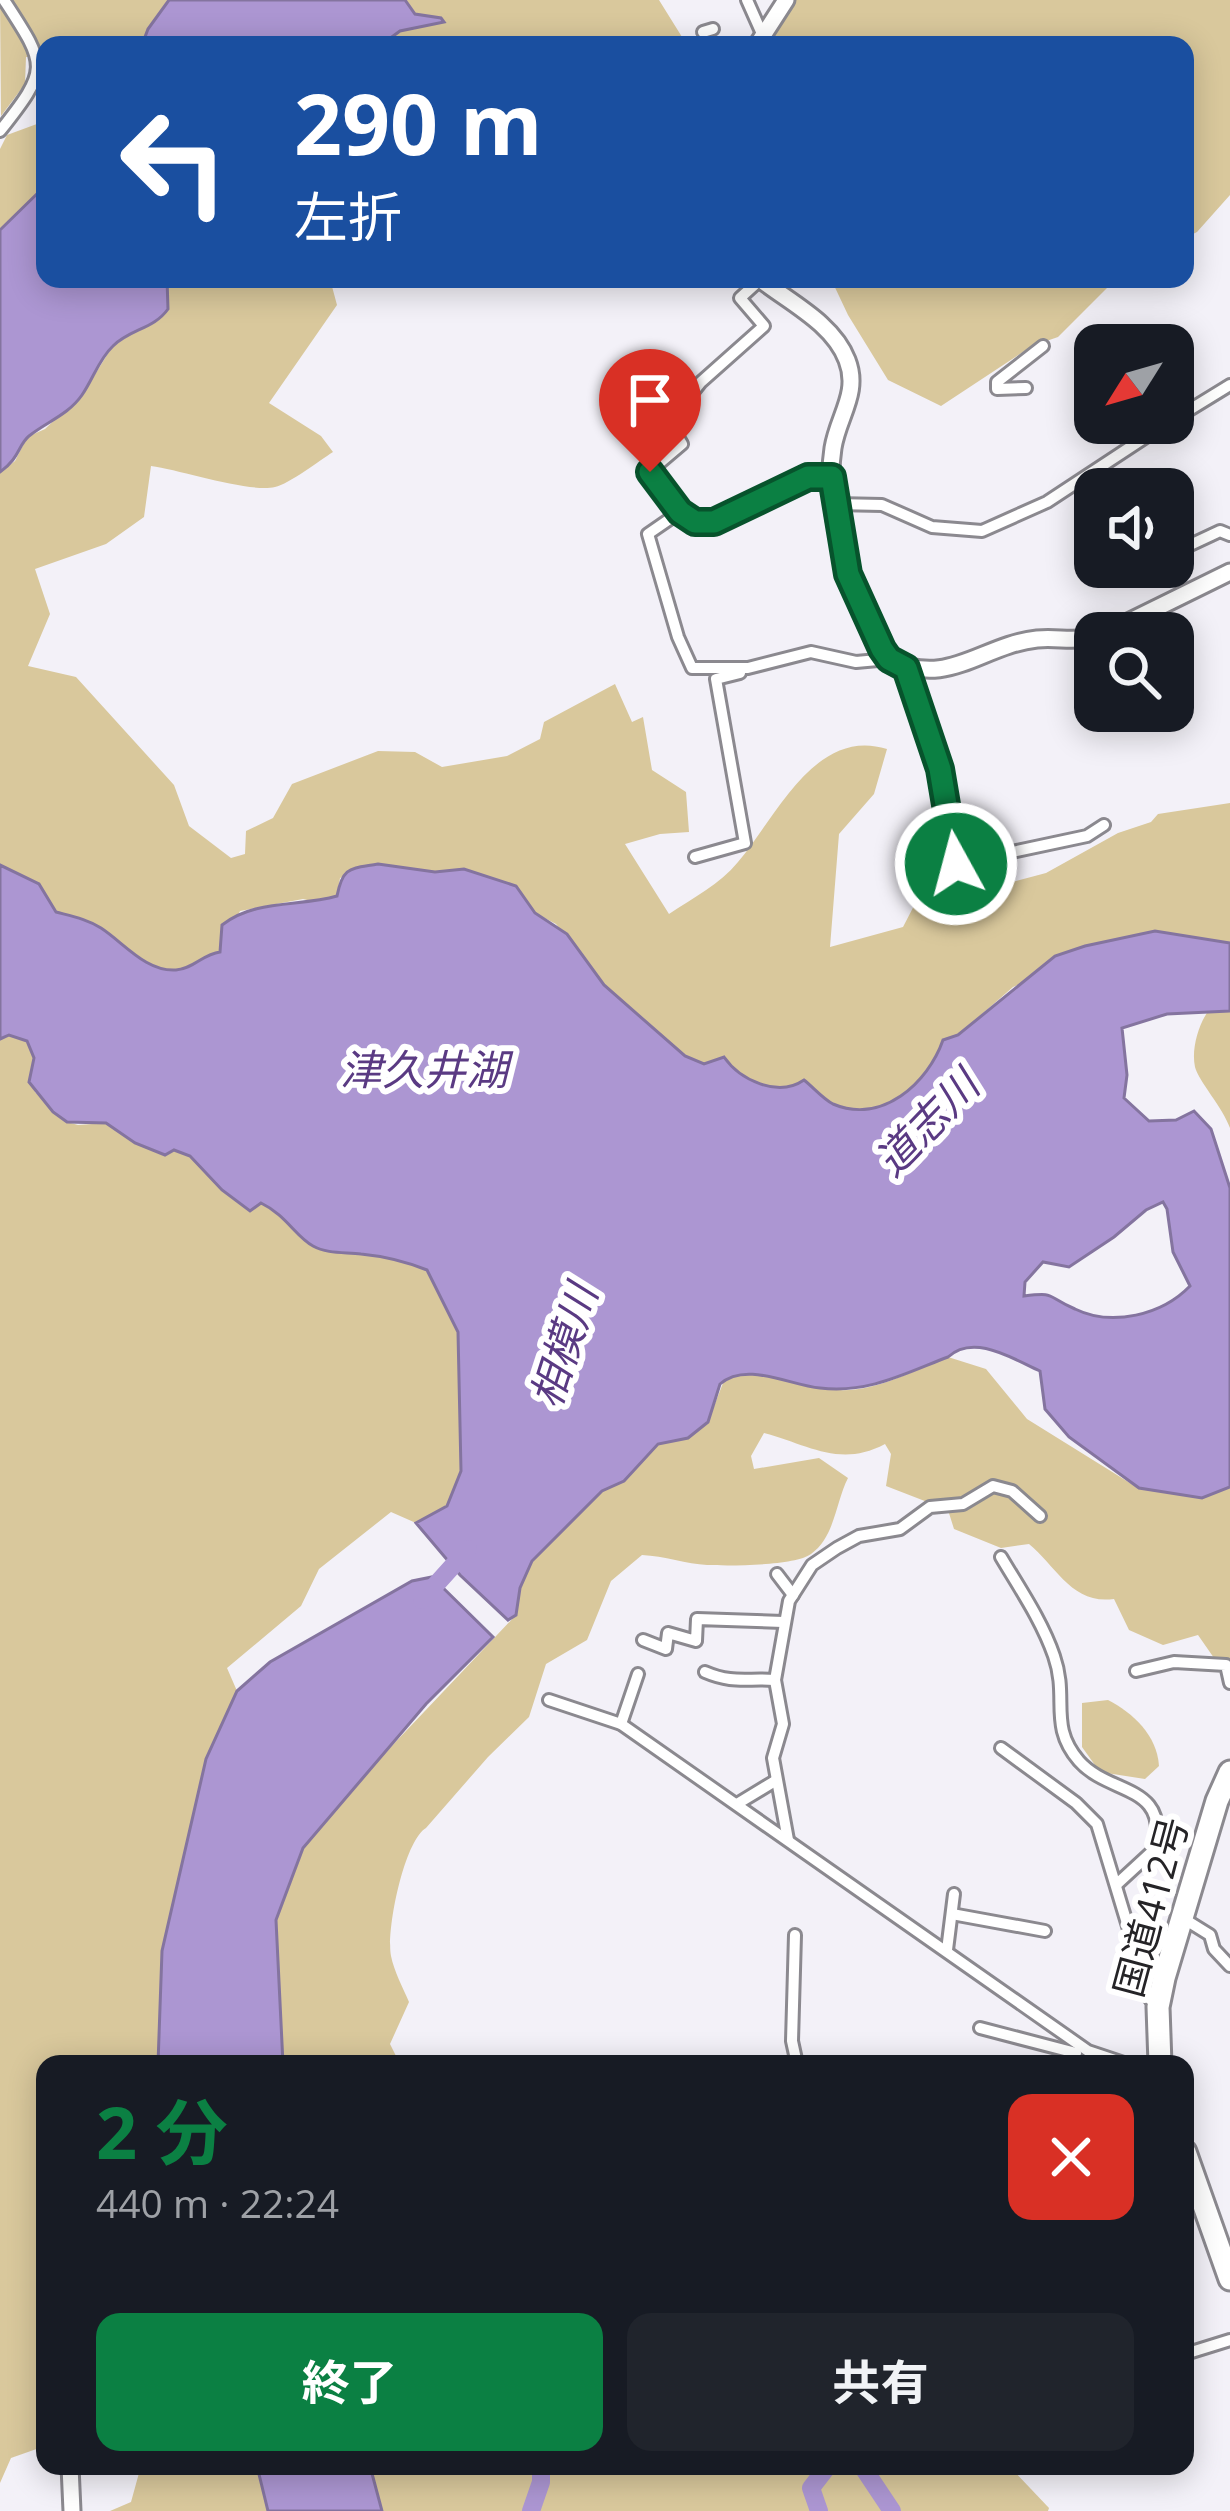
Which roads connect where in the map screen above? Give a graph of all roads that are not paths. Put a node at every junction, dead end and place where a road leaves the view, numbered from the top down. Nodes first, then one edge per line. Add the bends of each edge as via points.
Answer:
1 (4, 0) edge
2 (747, 0) edge
3 (786, 0) edge
4 (758, 36) edge
5 (763, 36) edge
6 (36, 52) edge
7 (36, 81) edge
8 (0, 131) edge
9 (751, 288) edge
10 (772, 288) edge
11 (1042, 346) dead end
12 (1230, 385) edge
13 (1026, 388) dead end
14 (636, 397) dead end
15 (1194, 407) edge
16 (669, 422) junction
17 (1135, 444) edge
18 (832, 477) junction
19 (835, 504) junction
20 (680, 512) junction
21 (1230, 536) edge
22 (1194, 543) edge
23 (1230, 572) edge
24 (1149, 612) edge
25 (1074, 638) edge
26 (889, 659) junction
27 (748, 668) junction
28 (906, 668) junction
29 (1104, 825) dead end
30 (695, 856) dead end
31 (1040, 1516) dead end
32 (1001, 1558) dead end
33 (777, 1574) dead end
34 (793, 1595) junction
35 (783, 1622) junction
36 (643, 1640) dead end
37 (1136, 1671) dead end
38 (705, 1672) dead end
39 (638, 1674) dead end
40 (775, 1680) junction
41 (1230, 1682) edge
42 (549, 1700) dead end
43 (621, 1724) junction
44 (1001, 1748) dead end
45 (1230, 1772) edge
46 (775, 1781) junction
47 (737, 1804) junction
48 (788, 1840) junction
49 (1117, 1884) junction
50 (954, 1894) dead end
51 (952, 1914) junction
52 (1181, 1917) junction
53 (1046, 1931) dead end
54 (795, 1935) dead end
55 (947, 1950) junction
56 (1230, 1966) edge
57 (1158, 2007) junction
58 (980, 2028) dead end
59 (1076, 2054) edge
60 (794, 2055) edge
61 (1160, 2055) edge
62 (1194, 2177) edge
63 (1230, 2279) edge
64 (1230, 2340) edge
65 (1194, 2351) edge
66 (70, 2475) edge
67 (72, 2511) edge

1 - 6 street
2 - 4 street
3 - 5 street
7 - 8 street
9 - 16 street via 740,298 764,326 700,382
10 - 18 street via 825,328 847,360 853,386 835,437
11 - 13 street via 997,382 997,389
12 - 15 street
14 - 16 street
16 - 20 street via 682,443 650,472
17 - 19 street via 1047,502 982,531 932,527 882,505
18 - 19 street
18 - 20 street via 808,477 714,522
19 - 26 street via 848,574
20 - 27 street via 648,534 685,652 692,668
21 - 22 street via 1220,531
23 - 24 street
25 - 28 street via 1038,639 940,670
26 - 27 street via 812,652
26 - 28 street
27 - 30 street via 716,679 746,843
28 - 29 street via 940,769 956,864 1087,836
31 - 34 street via 994,1486 837,1548 812,1565
32 - 49 street via 1055,1658 1065,1742 1083,1765 1138,1794 1157,1819 1155,1849
33 - 34 street
34 - 35 street
35 - 36 street via 697,1619 696,1641 668,1633 666,1649
35 - 40 street
37 - 41 street via 1174,1661 1226,1665
38 - 40 street via 738,1683
39 - 43 street
40 - 46 street via 783,1724
42 - 43 street
43 - 47 street
44 - 49 street via 1097,1824
45 - 52 highway, 国道412号
46 - 47 street
46 - 48 street
47 - 48 street
48 - 55 street
49 - 57 street
50 - 51 street
51 - 53 street
51 - 55 street
52 - 56 street via 1210,1935
52 - 57 highway, 国道412号
54 - 60 street
55 - 59 street
57 - 61 highway, 国道412号
58 - 59 street
62 - 63 highway
64 - 65 street
66 - 67 street

